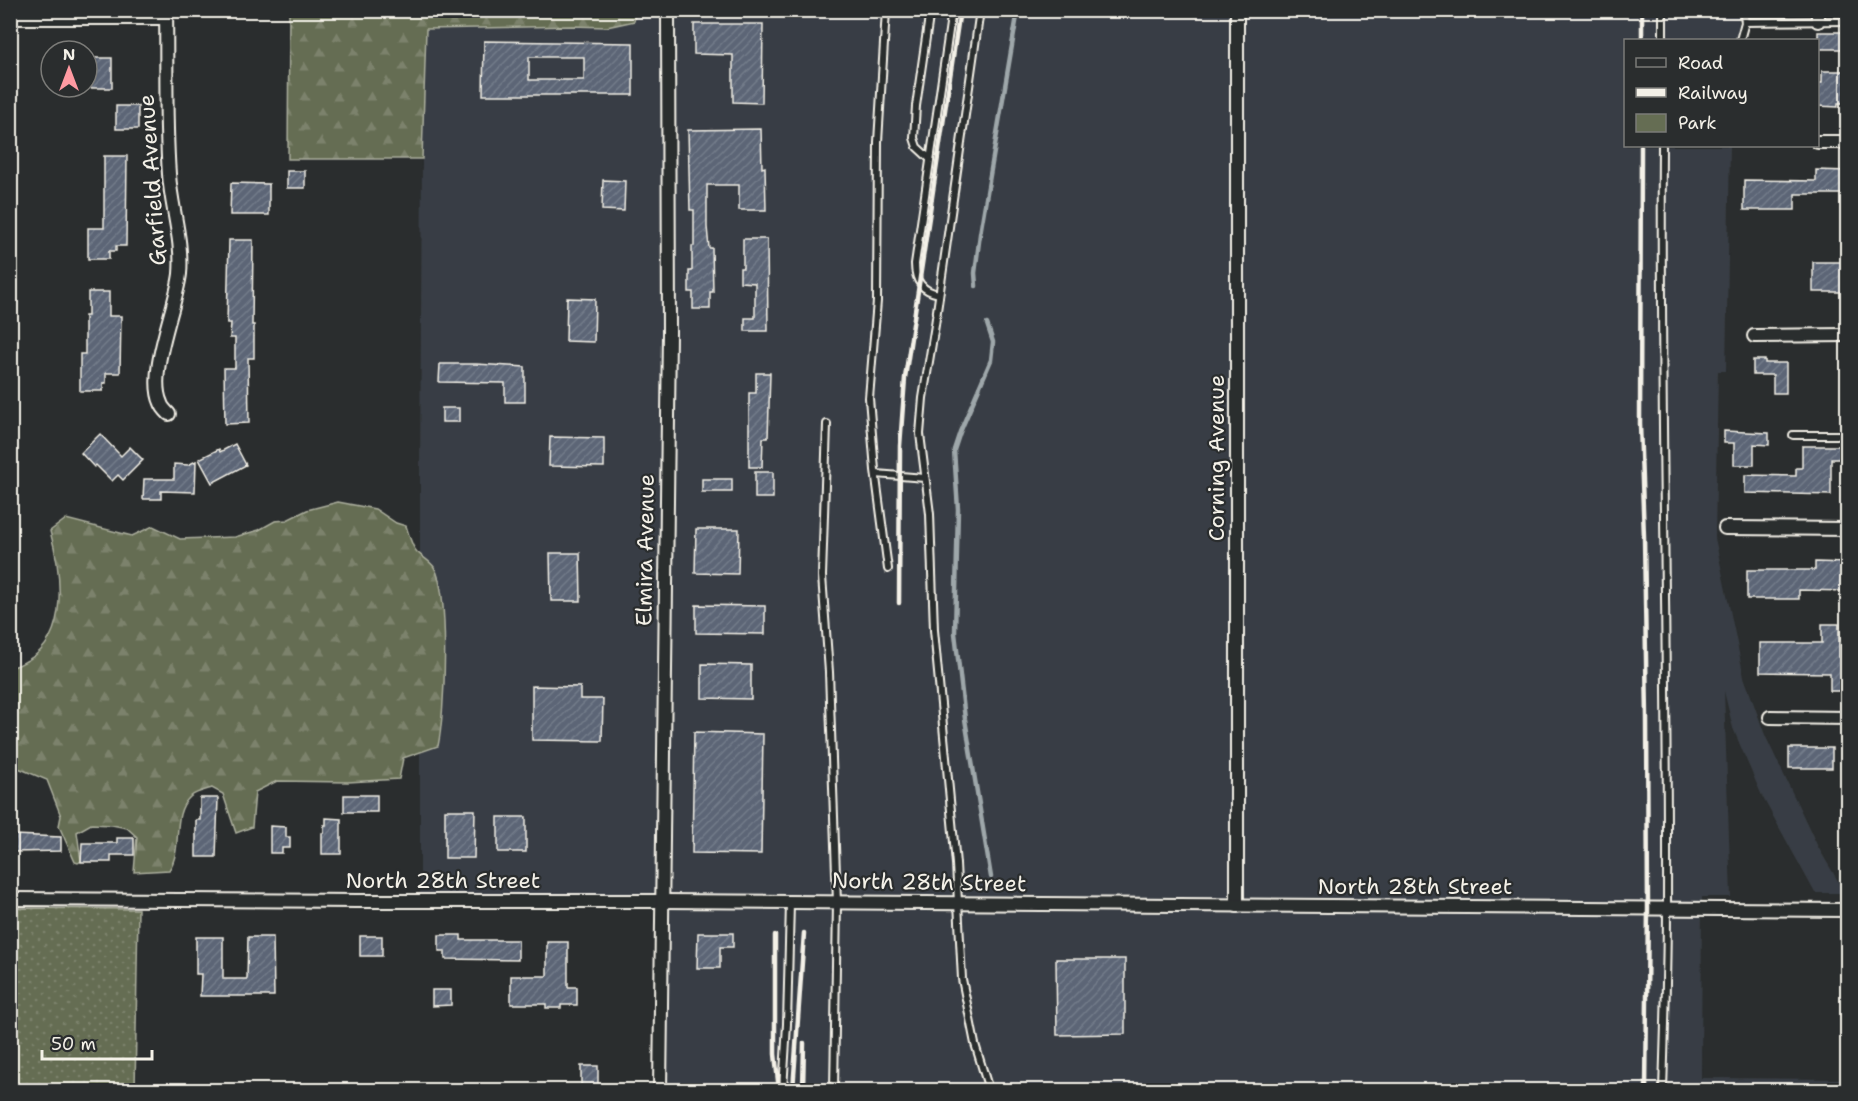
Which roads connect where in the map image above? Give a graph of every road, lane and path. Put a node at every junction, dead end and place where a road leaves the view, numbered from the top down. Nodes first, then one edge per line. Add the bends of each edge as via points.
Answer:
1 (668, 10) edge
2 (886, 10) edge
3 (930, 10) edge
4 (952, 10) edge
5 (980, 10) edge
6 (1237, 10) edge
7 (1663, 10) edge
8 (1743, 10) edge
9 (166, 14) edge
10 (1818, 16) edge
11 (10, 18) edge
12 (1848, 21) edge
13 (1745, 22) junction
14 (1663, 39) edge
15 (1740, 39) edge
16 (1819, 142) edge
17 (1848, 142) edge
18 (1662, 147) edge
19 (930, 159) junction
20 (939, 294) junction
21 (1848, 335) edge
22 (1754, 336) dead end
23 (169, 414) dead end
24 (827, 424) dead end
25 (1793, 435) dead end
26 (1848, 435) edge
27 (876, 474) junction
28 (925, 478) junction
29 (1725, 528) dead end
30 (1848, 529) edge
31 (888, 568) dead end
32 (1770, 717) dead end
33 (1848, 718) edge
34 (10, 898) edge
35 (662, 901) junction
36 (790, 902) junction
37 (837, 903) junction
38 (958, 904) junction
39 (1237, 906) junction
40 (1667, 909) junction
41 (1848, 910) edge
42 (660, 1090) edge
43 (783, 1090) edge
44 (834, 1090) edge
45 (989, 1090) edge
46 (1663, 1090) edge

1 - 35 street, Elmira Avenue via 669,333
2 - 27 lane via 878,142 877,300 869,399
3 - 19 lane via 914,138 917,147
4 - 19 lane
5 - 20 lane
6 - 39 street, Corning Avenue
7 - 14 lane
8 - 13 lane
9 - 11 street
9 - 23 street, Garfield Avenue via 167,143 180,273 158,380 161,403
10 - 12 lane
10 - 13 lane
13 - 15 lane
16 - 17 street
18 - 40 lane
19 - 20 lane via 915,271 924,289
20 - 28 lane via 920,417
21 - 22 street
24 - 37 lane via 822,576
25 - 26 lane
27 - 28 lane
27 - 31 lane
28 - 38 lane
29 - 30 street
32 - 33 street
34 - 35 street, North 28th Street
35 - 36 street, North 28th Street
35 - 42 street, Elmira Avenue
36 - 37 street, North 28th Street
36 - 43 lane
37 - 38 street, North 28th Street
37 - 44 lane
38 - 39 street, North 28th Street
38 - 45 lane via 962,979
39 - 40 street, North 28th Street
40 - 41 street, North 28th Street
40 - 46 lane

